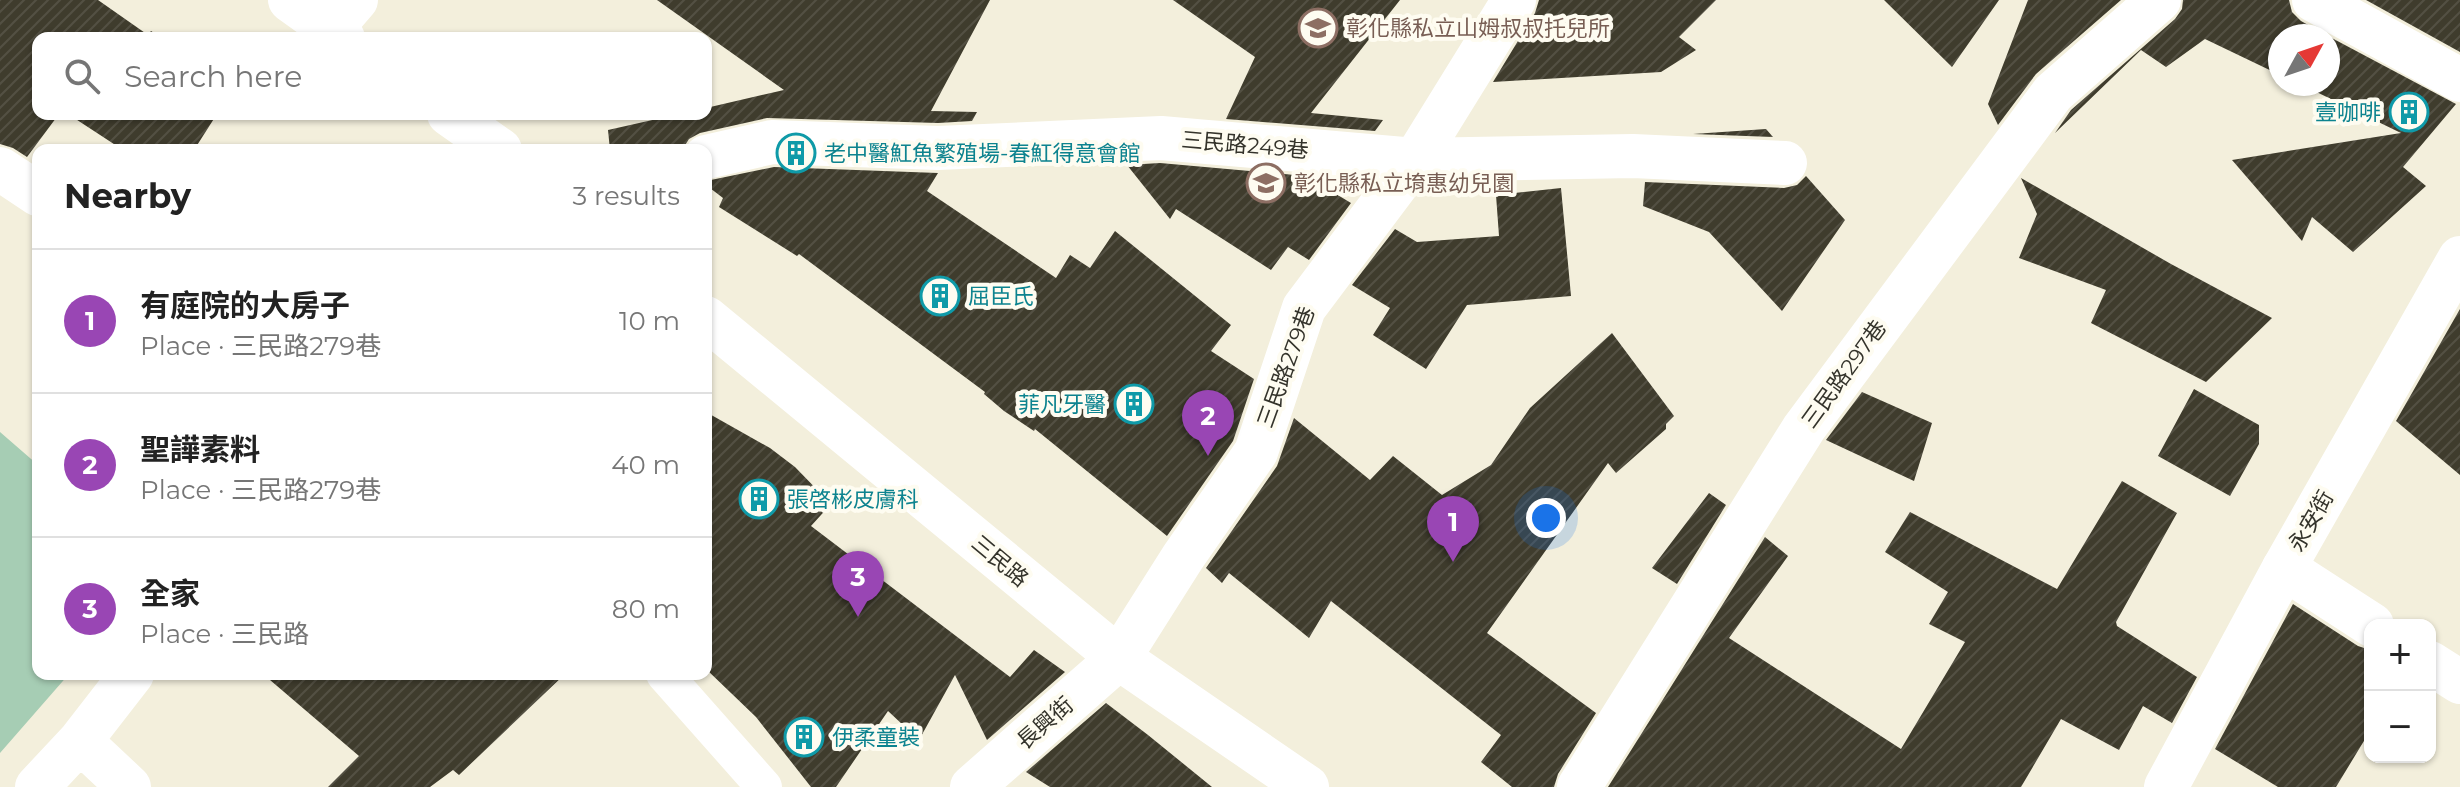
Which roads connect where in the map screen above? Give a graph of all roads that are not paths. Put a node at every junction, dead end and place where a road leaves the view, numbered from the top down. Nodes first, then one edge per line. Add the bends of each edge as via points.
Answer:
1 (290, 0) edge
2 (1514, 0) edge
3 (2159, 0) edge
4 (2314, 0) edge
5 (343, 22) edge
6 (2460, 80) edge
7 (458, 120) edge
8 (492, 144) edge
9 (712, 156) edge
10 (1415, 160) junction
11 (1785, 163) dead end
12 (0, 169) edge
13 (32, 190) edge
14 (2460, 258) edge
15 (712, 323) edge
16 (2284, 568) junction
17 (2364, 620) edge
18 (1119, 658) junction
19 (2436, 667) edge
20 (127, 680) edge
21 (669, 680) edge
22 (2460, 682) edge
23 (80, 741) junction
24 (37, 787) edge
25 (129, 787) edge
26 (764, 787) edge
27 (972, 787) edge
28 (1307, 787) edge
29 (1579, 787) edge
30 (2166, 787) edge

1 - 5 street
2 - 10 street, 三民路279巷
3 - 29 street, 三民路297巷 via 2053,93 1804,428
4 - 6 street
7 - 8 street
9 - 10 street, 三民路249巷 via 772,142 938,148 1161,138
10 - 11 street, 三民路249巷 via 1633,156
10 - 18 street, 三民路279巷 via 1304,308 1256,452
12 - 13 street
14 - 16 street, 永安街
15 - 18 street, 三民路
16 - 17 street
16 - 30 street, 永安街
18 - 27 street, 長興街
18 - 28 street, 三民路
19 - 22 street
20 - 23 street
21 - 26 lane
23 - 24 street
23 - 25 street

